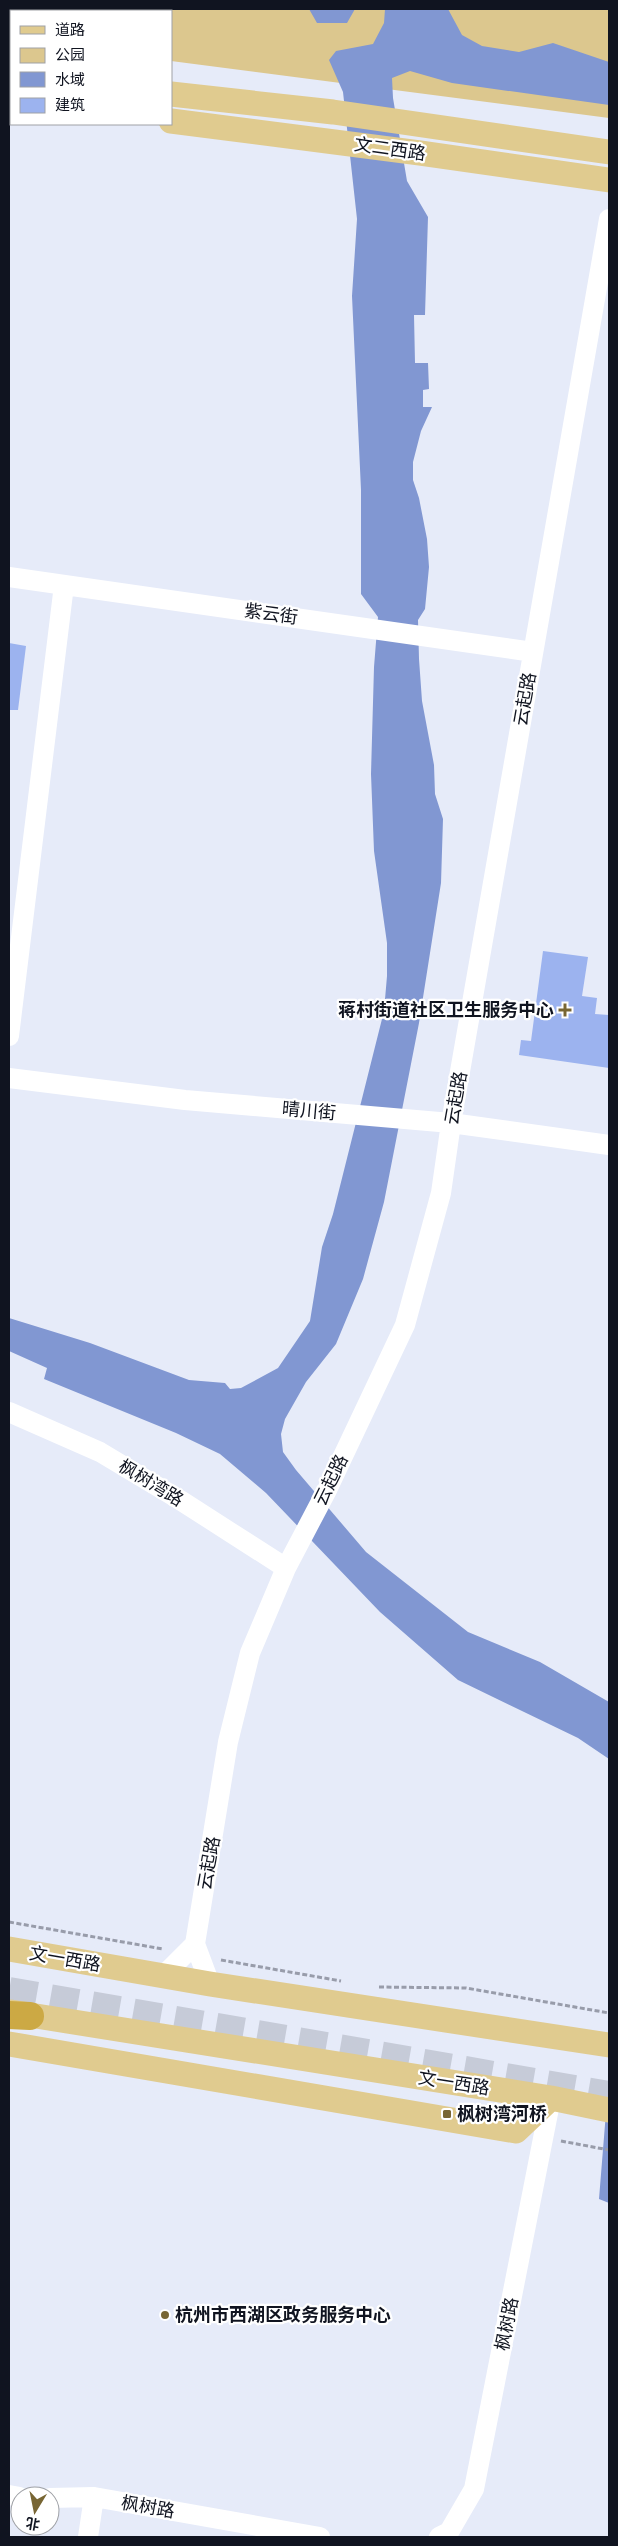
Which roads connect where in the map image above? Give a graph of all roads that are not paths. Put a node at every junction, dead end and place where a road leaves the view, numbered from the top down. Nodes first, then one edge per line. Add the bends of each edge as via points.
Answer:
1 (172, 94) edge
2 (172, 122) edge
3 (609, 152) edge
4 (609, 180) edge
5 (609, 219) edge
6 (9, 577) edge
7 (64, 584) junction
8 (533, 652) junction
9 (9, 1036) edge
10 (9, 1078) edge
11 (451, 1123) junction
12 (609, 1145) edge
13 (9, 1412) edge
14 (286, 1568) junction
15 (9, 1949) edge
16 (193, 1951) junction
17 (163, 1976) junction
18 (210, 1984) junction
19 (16, 2014) edge
20 (9, 2044) edge
21 (602, 2044) edge
22 (270, 2054) junction
23 (111, 2062) junction
24 (551, 2098) junction
25 (601, 2108) edge
26 (60, 2498) edge
27 (94, 2498) junction
28 (88, 2537) edge
29 (320, 2537) edge
30 (439, 2537) edge

1 - 3 main road, 文二西路 via 333,112
2 - 4 main road, 文二西路
5 - 8 street, 云起路
6 - 7 street, 紫云街
7 - 8 street, 紫云街
7 - 9 street
8 - 11 street, 云起路
10 - 11 street, 晴川街 via 185,1100
11 - 12 street, 晴川街
11 - 14 street, 云起路 via 441,1193 405,1325 327,1490
13 - 14 street, 枫树湾路 via 100,1452
14 - 16 street, 云起路 via 250,1653 228,1742
15 - 17 main road, 文一西路
16 - 17 street
16 - 18 street, 云起路
17 - 18 main road, 文一西路
18 - 21 main road, 文一西路
19 - 22 main road, 文一西路
20 - 23 main road
22 - 23 main road via 227,2061 138,2056
22 - 24 main road, 文一西路
23 - 24 main road via 516,2131
24 - 25 main road, 文一西路
24 - 30 street, 枫树路 via 474,2489 449,2532
26 - 27 street, 枫树路
27 - 28 street
27 - 29 street, 枫树路

